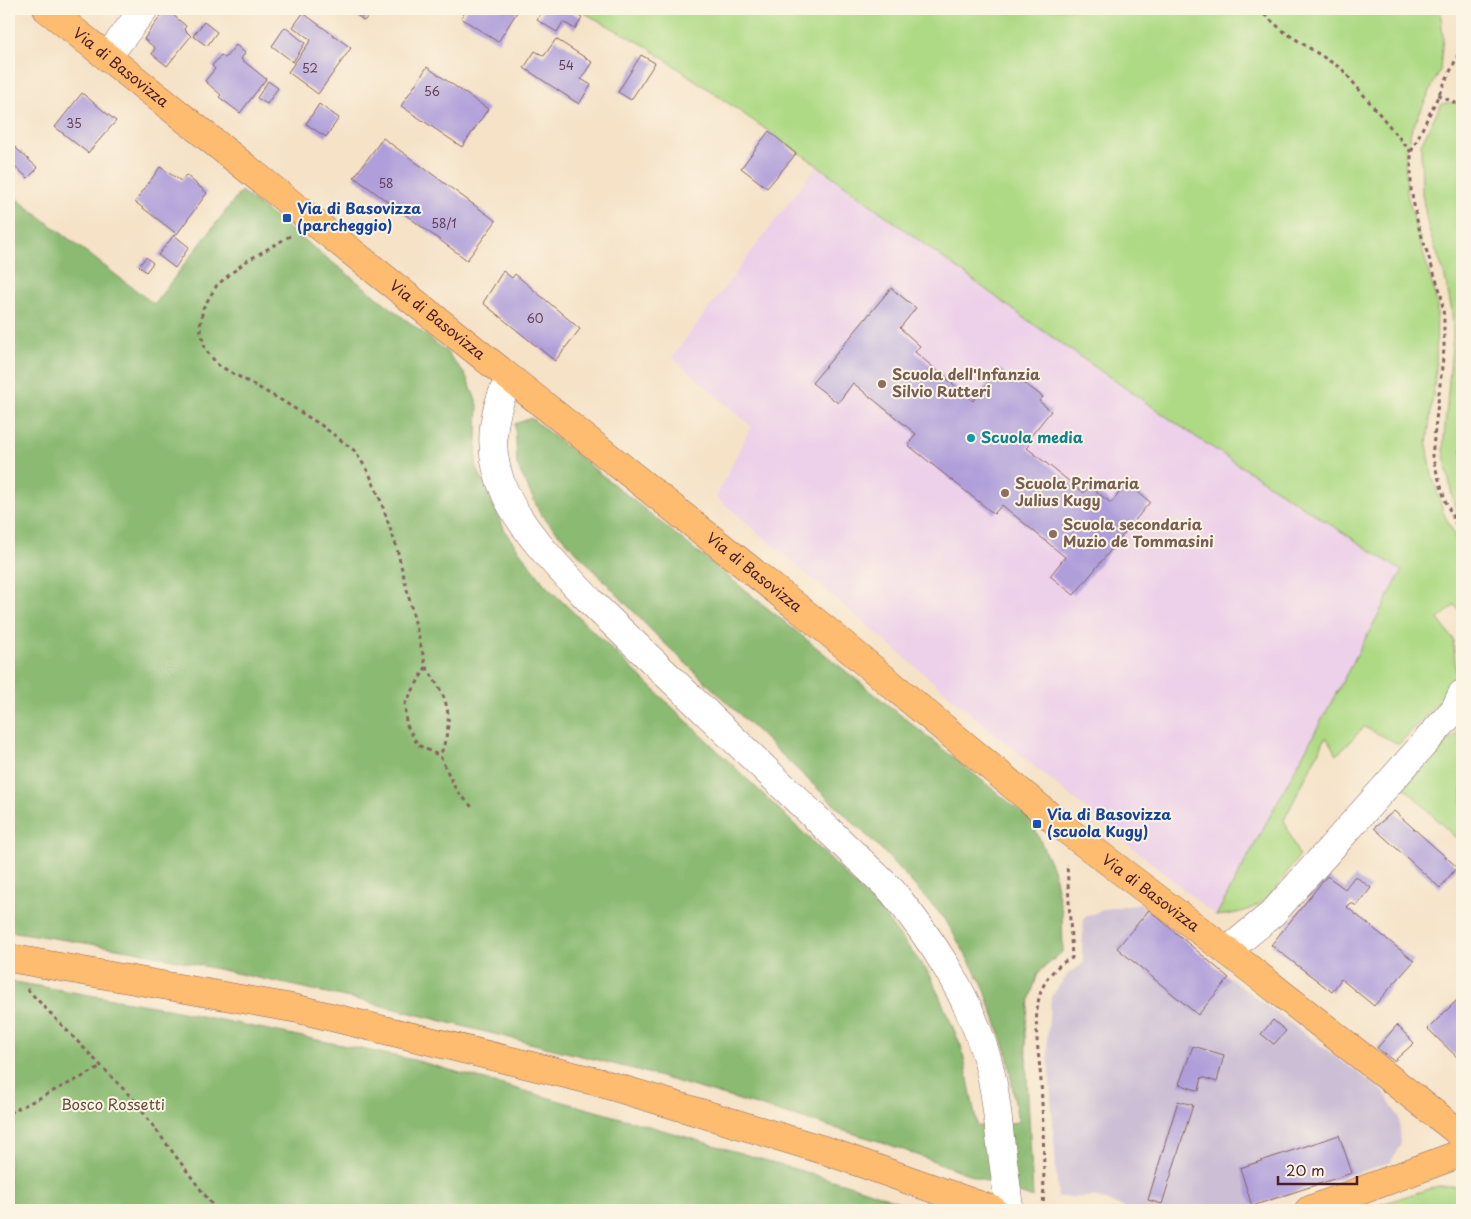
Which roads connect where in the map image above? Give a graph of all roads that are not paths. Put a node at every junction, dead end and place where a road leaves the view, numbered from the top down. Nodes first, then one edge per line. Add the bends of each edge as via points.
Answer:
1 (47, 9) edge
2 (144, 9) edge
3 (107, 57) junction
4 (509, 379) junction
5 (1462, 694) edge
6 (1227, 951) junction
7 (9, 958) edge
8 (1462, 1135) edge
9 (1462, 1153) edge
10 (993, 1210) edge
11 (1009, 1210) edge
12 (1310, 1210) edge

1 - 3 main road, Via di Basovizza
2 - 3 street
3 - 4 main road, Via di Basovizza
4 - 6 main road, Via di Basovizza via 826,630 1064,828
4 - 11 street via 494,418 495,466 505,495 523,524 592,603 892,891 925,932 963,996 986,1052
5 - 6 street via 1455,709 1298,886 1272,914
6 - 8 main road, Via di Basovizza
7 - 10 main road via 298,1010 598,1082 826,1151
9 - 12 main road

